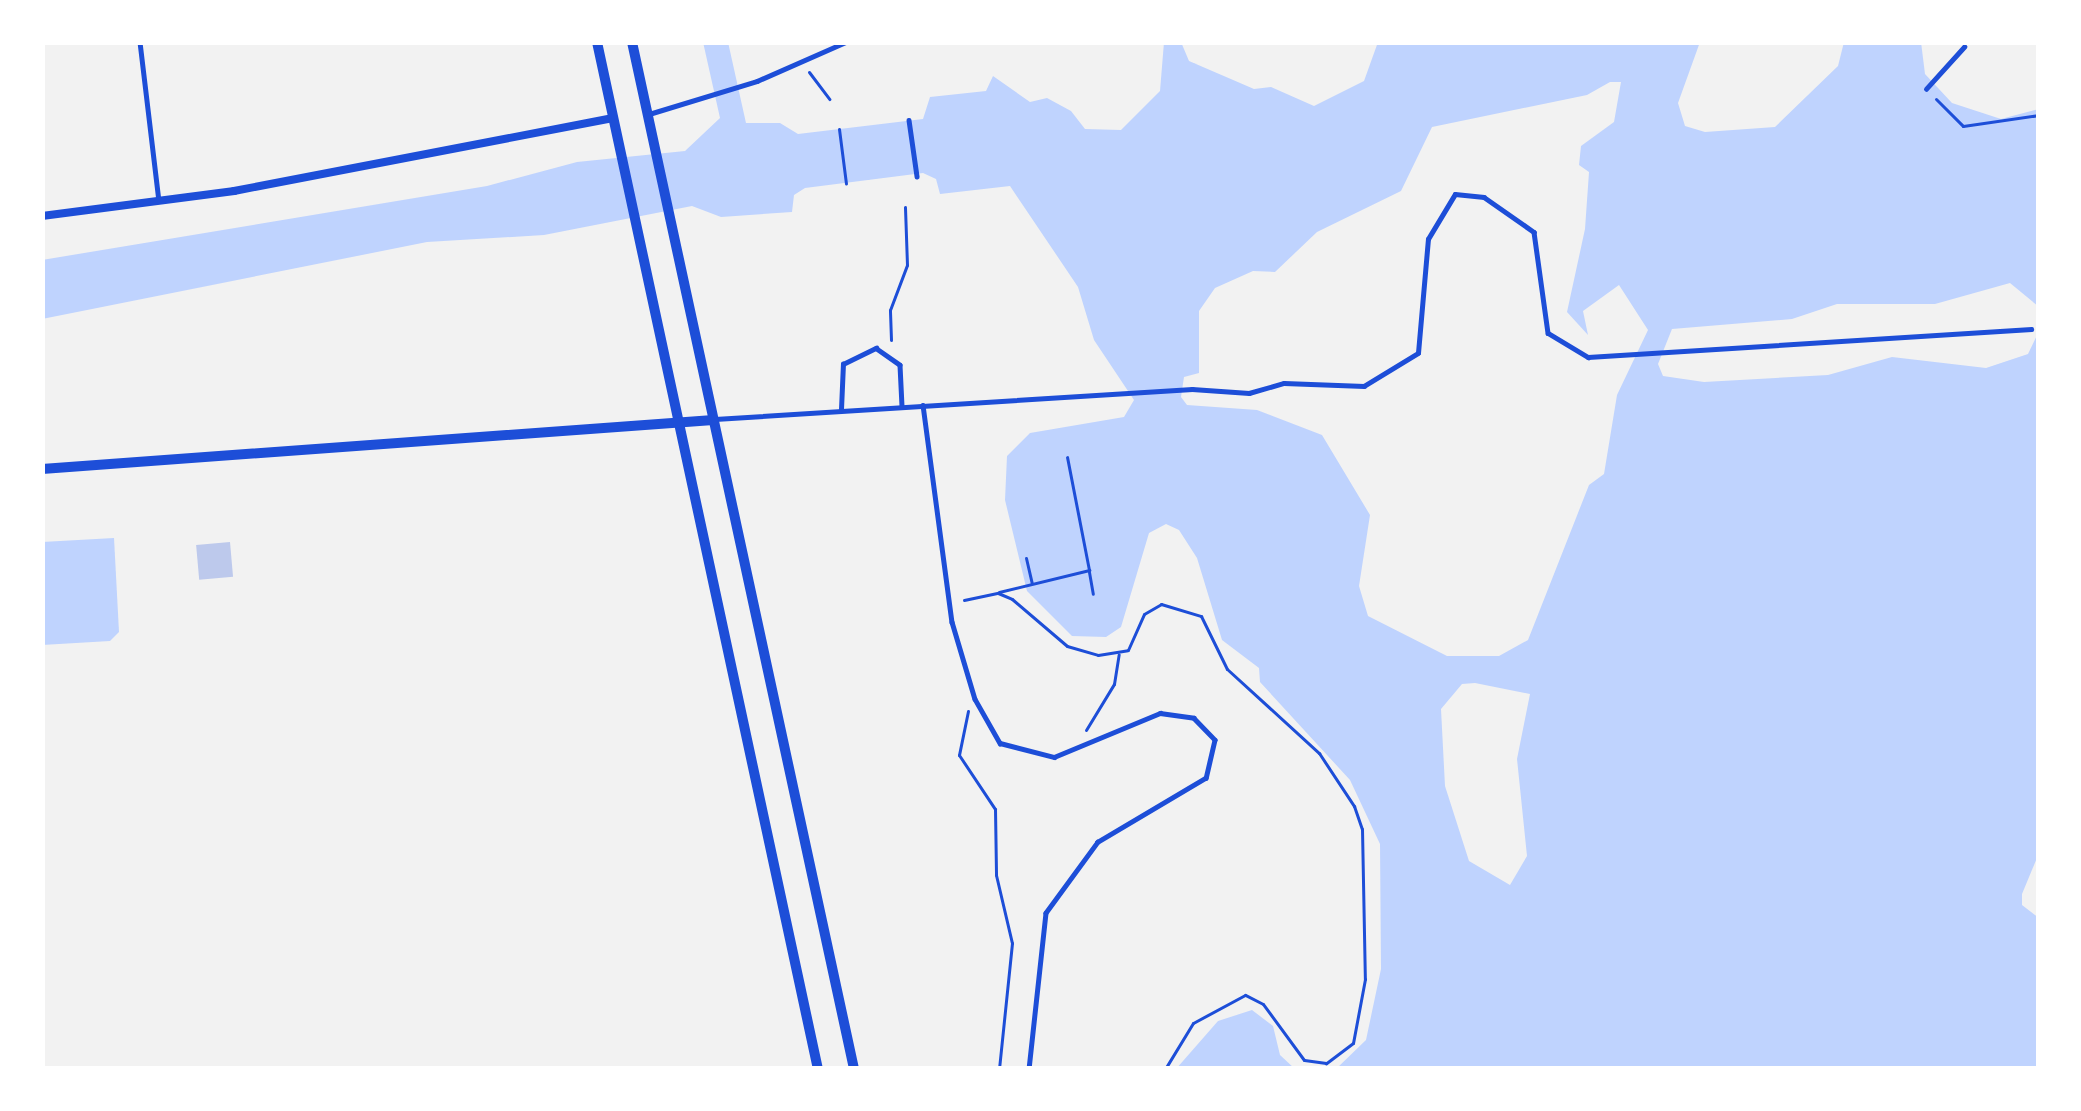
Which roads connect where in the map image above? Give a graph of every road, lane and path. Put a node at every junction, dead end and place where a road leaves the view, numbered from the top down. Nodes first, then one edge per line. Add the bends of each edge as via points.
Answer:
1 (140, 42) edge
2 (597, 42) edge
3 (632, 42) edge
4 (846, 42) edge
5 (1964, 47) dead end
6 (801, 62) junction
7 (1926, 89) joint
8 (829, 99) dead end
9 (648, 115) junction
10 (2039, 115) edge
11 (613, 118) junction
12 (909, 120) dead end
13 (838, 129) dead end
14 (917, 176) dead end
15 (846, 184) dead end
16 (159, 201) junction
17 (905, 207) dead end
18 (42, 216) edge
19 (2031, 329) dead end
20 (889, 354) junction
21 (923, 405) junction
22 (902, 406) junction
23 (842, 411) junction
24 (713, 419) junction
25 (677, 422) junction
26 (1067, 458) dead end
27 (42, 470) edge
28 (1026, 558) dead end
29 (1089, 570) junction
30 (1032, 584) junction
31 (998, 593) junction
32 (1093, 594) dead end
33 (948, 604) junction
34 (1119, 653) junction
35 (975, 699) junction
36 (1084, 744) junction
37 (818, 1069) edge
38 (854, 1069) edge
39 (999, 1069) edge
40 (1029, 1069) edge
41 (1165, 1069) edge

1 - 16 lane
2 - 11 street
3 - 9 street
4 - 6 lane
5 - 7 lane
6 - 8 path
6 - 9 lane
7 - 10 path via 1963,126
9 - 24 street
11 - 16 street
11 - 25 street
12 - 14 lane
13 - 15 path
16 - 18 street
17 - 20 path via 907,265 890,310
19 - 21 lane via 1588,357 1561,346 1543,319 1542,246 1534,232 1484,197 1455,194 1428,239 1424,327 1410,363 1350,389 1300,382 1249,393 1192,388
20 - 22 lane via 903,378
20 - 23 lane via 862,350 843,364 836,385
21 - 22 lane
21 - 33 lane
22 - 23 lane
23 - 24 lane
24 - 25 street
24 - 38 street
25 - 27 street
25 - 37 street
26 - 29 path
28 - 30 path
29 - 30 path
29 - 32 path
30 - 31 path
31 - 33 path
31 - 34 path via 1067,646
33 - 35 lane
34 - 36 path via 1114,684 1092,708
34 - 41 path via 1152,608 1201,616 1227,669 1319,753 1362,830 1365,1001 1353,1042 1326,1063 1304,1060 1290,1052 1263,1004 1245,994 1192,1023
35 - 36 lane via 1014,752 1054,757
35 - 39 path via 958,754 995,809 996,874 1013,962
36 - 40 lane via 1160,713 1194,718 1215,740 1206,778 1098,842 1046,913

